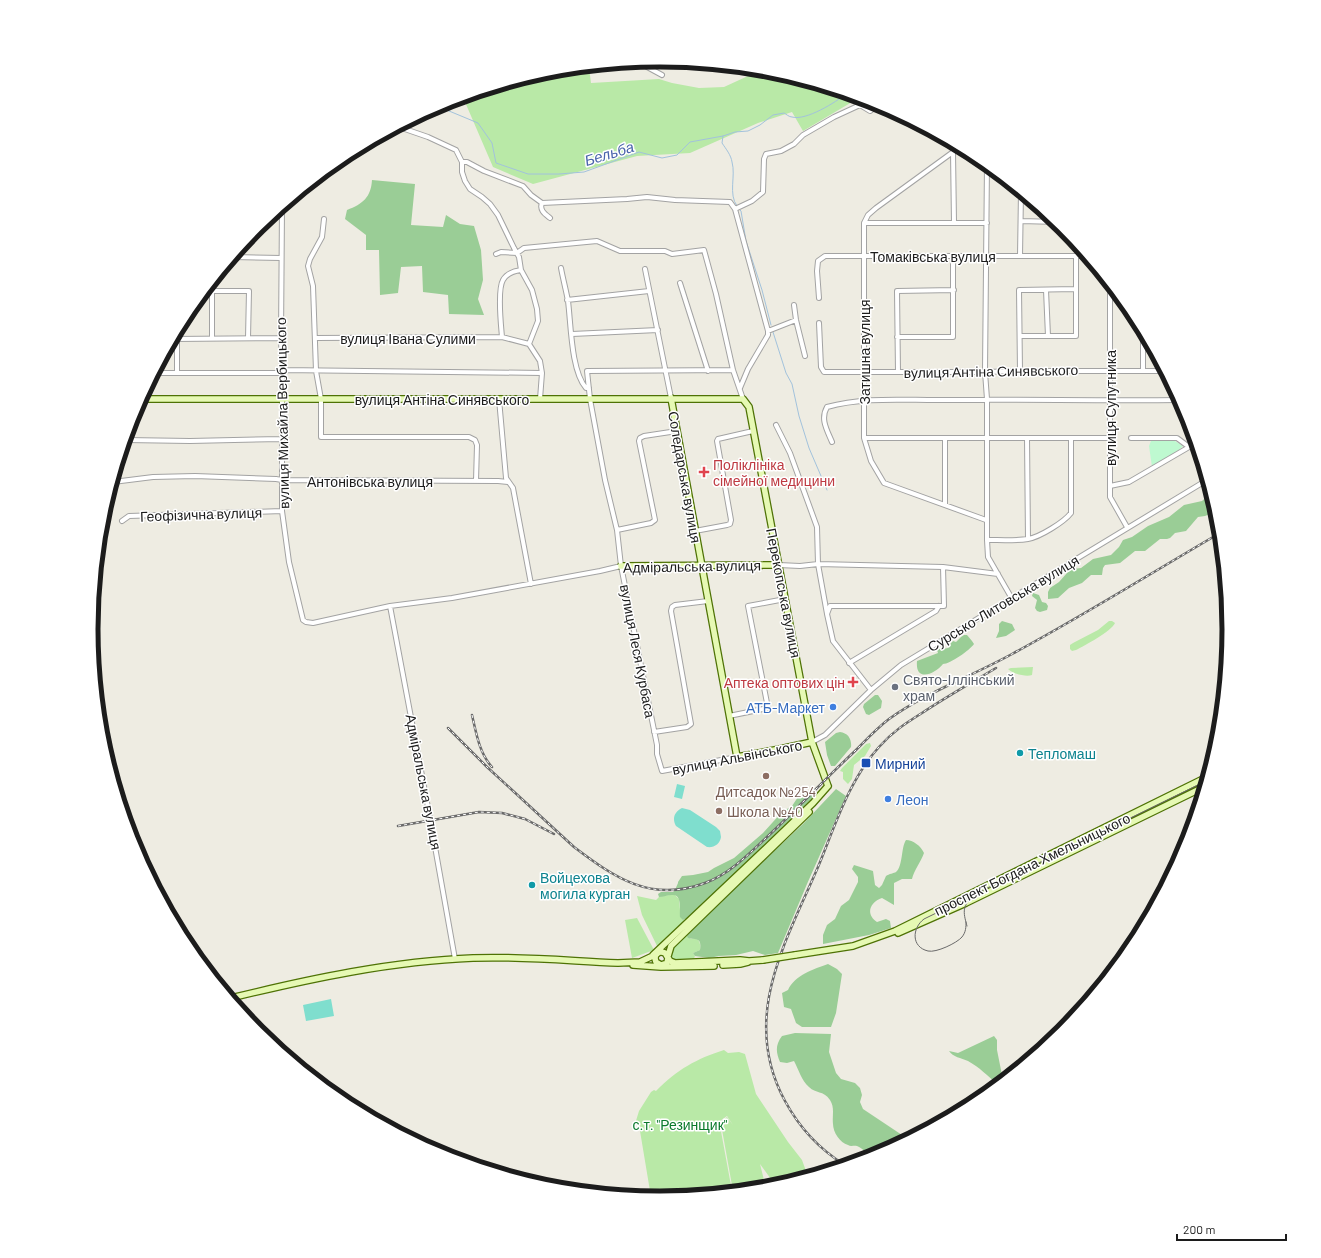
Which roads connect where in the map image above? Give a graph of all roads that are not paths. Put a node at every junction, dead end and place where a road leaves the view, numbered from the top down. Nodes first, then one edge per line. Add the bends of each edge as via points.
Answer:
1 (648, 67) edge
2 (662, 75) dead end
3 (872, 109) edge
4 (404, 129) edge
5 (953, 152) joint
6 (462, 162) junction
7 (987, 172) edge
8 (1021, 198) edge
9 (542, 203) junction
10 (736, 208) junction
11 (282, 214) edge
12 (550, 218) dead end
13 (324, 219) dead end
14 (1021, 222) junction
15 (1048, 222) edge
16 (864, 223) junction
17 (954, 223) junction
18 (987, 223) junction
19 (518, 253) junction
20 (496, 254) dead end
21 (864, 256) junction
22 (953, 256) junction
23 (987, 256) junction
24 (1020, 256) junction
25 (1076, 256) junction
26 (1081, 256) edge
27 (239, 257) edge
28 (281, 258) junction
29 (561, 268) dead end
30 (645, 269) dead end
31 (521, 270) junction
32 (680, 283) dead end
33 (1076, 289) junction
34 (954, 290) junction
35 (1046, 290) junction
36 (212, 291) joint
37 (649, 291) junction
38 (1110, 292) edge
39 (819, 298) dead end
40 (567, 300) junction
41 (794, 305) dead end
42 (796, 320) junction
43 (819, 323) dead end
44 (658, 330) junction
45 (768, 331) junction
46 (572, 334) junction
47 (1020, 336) junction
48 (1048, 336) junction
49 (502, 337) junction
50 (897, 337) junction
51 (212, 338) junction
52 (248, 338) junction
53 (281, 338) junction
54 (315, 338) junction
55 (180, 339) edge
56 (529, 344) junction
57 (1145, 344) edge
58 (175, 346) edge
59 (806, 356) dead end
60 (282, 370) junction
61 (733, 370) junction
62 (1020, 370) junction
63 (316, 371) junction
64 (708, 371) junction
65 (1110, 371) junction
66 (1143, 371) junction
67 (1160, 371) edge
68 (177, 372) junction
69 (666, 372) junction
70 (898, 372) junction
71 (985, 372) junction
72 (160, 373) edge
73 (542, 373) junction
74 (865, 373) junction
75 (589, 388) junction
76 (740, 388) junction
77 (671, 398) junction
78 (321, 399) junction
79 (499, 399) junction
80 (540, 399) junction
81 (590, 399) junction
82 (742, 399) junction
83 (987, 399) junction
84 (147, 400) edge
85 (282, 400) junction
86 (1174, 400) edge
87 (864, 401) junction
88 (1109, 401) junction
89 (776, 425) dead end
90 (677, 431) junction
91 (753, 431) junction
92 (864, 438) junction
93 (945, 438) junction
94 (987, 438) junction
95 (1027, 438) junction
96 (1071, 438) junction
97 (1110, 438) junction
98 (1131, 438) dead end
99 (282, 439) junction
100 (131, 440) edge
101 (832, 442) dead end
102 (1192, 445) edge
103 (1189, 447) junction
104 (282, 480) junction
105 (119, 481) edge
106 (476, 481) junction
107 (508, 482) junction
108 (1203, 483) edge
109 (1110, 486) junction
110 (945, 504) junction
111 (282, 511) junction
112 (986, 520) junction
113 (122, 521) dead end
114 (1127, 527) junction
115 (617, 530) junction
116 (695, 531) junction
117 (1028, 539) junction
118 (987, 540) junction
119 (818, 564) junction
120 (701, 565) junction
121 (779, 565) junction
122 (621, 566) junction
123 (944, 567) junction
124 (998, 574) junction
125 (531, 584) junction
126 (1012, 597) junction
127 (785, 599) junction
128 (708, 601) junction
129 (390, 606) junction
130 (938, 606) junction
131 (827, 614) junction
132 (302, 617) joint
133 (849, 663) junction
134 (871, 690) junction
135 (729, 716) junction
136 (654, 732) junction
137 (812, 742) junction
138 (737, 757) junction
139 (662, 771) joint
140 (1201, 780) edge
141 (828, 786) junction
142 (1199, 790) edge
143 (698, 914) junction
144 (855, 944) junction
145 (658, 953) junction
146 (668, 957) junction
147 (649, 958) junction
148 (455, 959) junction
149 (749, 961) junction
150 (618, 963) junction
151 (633, 965) junction
152 (663, 966) junction
153 (235, 997) edge

1 - 2 street
3 - 10 street via 860,105 803,135 781,151 766,154 763,192 752,201
4 - 6 street via 450,146 458,153
5 - 16 street via 876,208
5 - 17 street
6 - 9 street via 523,186
6 - 19 street via 465,181 470,189 490,204
7 - 18 street
8 - 14 street
9 - 10 street via 647,197 730,202
9 - 12 street via 542,211
10 - 45 street
11 - 28 street, вулиця Михайла Вербицького
13 - 54 street via 322,237 308,266 313,286
14 - 15 street
14 - 24 street
16 - 17 street
16 - 21 street, Затишна вулиця
17 - 18 street
18 - 23 street
19 - 20 street
19 - 31 street
19 - 61 street via 524,248 597,241 620,251 665,251 672,254 704,250
21 - 22 street, Томаківська вулиця
21 - 39 street, Томаківська вулиця via 825,256 818,261
21 - 74 street, Затишна вулиця
22 - 23 street, Томаківська вулиця
22 - 34 street
23 - 24 street, Томаківська вулиця
23 - 71 street
24 - 25 street, Томаківська вулиця
25 - 26 street, Томаківська вулиця
25 - 33 street
27 - 28 street
28 - 53 street, вулиця Михайла Вербицького
29 - 40 street
30 - 37 street, Соледарська вулиця
31 - 49 street via 510,272 502,281
31 - 56 street via 532,290 537,309 538,321
32 - 64 street
33 - 35 street
33 - 48 street via 1076,336
34 - 50 street via 897,291
34 - 50 street via 953,337
35 - 47 street via 1019,290
35 - 48 street
36 - 51 street
36 - 52 street via 248,291
37 - 40 street
37 - 44 street, Соледарська вулиця
38 - 65 street, вулиця Супутника
40 - 46 street
41 - 42 street
42 - 45 street
42 - 59 street
43 - 74 street, вулиця Антіна Синявського via 821,367 824,372
44 - 46 street
44 - 69 street, Соледарська вулиця
45 - 76 street
46 - 75 street via 576,370 581,382
47 - 48 street
47 - 62 street
49 - 54 street, вулиця Івана Сулими
49 - 56 street, вулиця Івана Сулими
50 - 70 street
51 - 52 street
51 - 55 street
52 - 53 street
53 - 60 street, вулиця Михайла Вербицького
54 - 63 street
56 - 73 street via 540,361
57 - 66 street
58 - 68 street
60 - 63 street, вулиця Антіна Синявського
60 - 68 street, вулиця Антіна Синявського via 278,373
60 - 85 street, вулиця Михайла Вербицького
61 - 64 street
61 - 76 street
62 - 65 street, вулиця Антіна Синявського
62 - 71 street, вулиця Антіна Синявського
63 - 73 street, вулиця Антіна Синявського
63 - 78 street
64 - 69 street
65 - 66 street, вулиця Антіна Синявського
65 - 88 street, вулиця Супутника
66 - 67 street, вулиця Антіна Синявського
68 - 72 street, вулиця Антіна Синявського
69 - 75 street, вулиця Леся Курбаса via 587,371
69 - 77 street, Соледарська вулиця
70 - 71 street, вулиця Антіна Синявського
70 - 74 street, вулиця Антіна Синявського
71 - 83 street
73 - 80 street
74 - 87 street, Затишна вулиця
75 - 81 street, вулиця Леся Курбаса
76 - 82 street
77 - 81 street, вулиця Антіна Синявського
77 - 82 street, вулиця Антіна Синявського
77 - 90 street, Соледарська вулиця
78 - 79 street, вулиця Антіна Синявського
78 - 85 street, вулиця Антіна Синявського
78 - 106 street via 321,437 473,438 477,445
79 - 80 street, вулиця Антіна Синявського
79 - 107 street
80 - 81 street, вулиця Антіна Синявського
81 - 115 street, вулиця Леся Курбаса
82 - 91 street, Перекопська вулиця via 749,407
83 - 87 street, вулиця Антіна Синявського
83 - 88 street, вулиця Антіна Синявського
83 - 94 street
84 - 85 street, вулиця Антіна Синявського
85 - 99 street, вулиця Михайла Вербицького
86 - 88 street, вулиця Антіна Синявського
87 - 92 street, Затишна вулиця
87 - 101 street, вулиця Антіна Синявського via 827,406 823,417
88 - 97 street, вулиця Супутника
89 - 119 street via 790,454 817,528
90 - 115 street via 640,438 655,520 651,524
90 - 116 street, Соледарська вулиця
91 - 116 street via 717,441 730,524
91 - 121 street, Перекопська вулиця
92 - 93 street
92 - 110 street, Затишна вулиця via 871,461 884,483
93 - 94 street
93 - 110 street
94 - 95 street
94 - 112 street
95 - 96 street
95 - 117 street
96 - 97 street
96 - 117 street via 1071,513 1067,518
97 - 109 street, вулиця Супутника
98 - 103 street via 1178,438
99 - 100 street
99 - 104 street, вулиця Михайла Вербицького
102 - 103 street
103 - 109 street via 1129,482
104 - 105 street, Антонівська вулиця via 188,476
104 - 106 street, Антонівська вулиця
104 - 111 street, вулиця Михайла Вербицького
106 - 107 street, Антонівська вулиця
107 - 125 street via 513,488
108 - 114 street, Сурсько-Литовська вулиця
109 - 114 street, вулиця Супутника via 1110,497
110 - 112 street, Затишна вулиця
111 - 113 street, Геофізична вулиця via 129,516
111 - 132 street, вулиця Михайла Вербицького via 289,562
112 - 118 street
114 - 126 street, Сурсько-Литовська вулиця
115 - 122 street, вулиця Леся Курбаса
116 - 120 street, Соледарська вулиця
117 - 118 street
118 - 124 street via 988,557
119 - 121 street, Адміральська вулиця
119 - 123 street, Адміральська вулиця
119 - 131 street
120 - 121 street, Адміральська вулиця
120 - 122 street, Адміральська вулиця
120 - 128 street, Соледарська вулиця
121 - 127 street, Перекопська вулиця
122 - 125 street, Адміральська вулиця
122 - 136 street, вулиця Леся Курбаса
123 - 124 street, Адміральська вулиця
123 - 130 street via 944,606
124 - 126 street
125 - 129 street, Адміральська вулиця
126 - 134 street, Сурсько-Литовська вулиця via 901,665
127 - 135 street via 748,606 768,708
127 - 137 street, Перекопська вулиця
128 - 135 street, Соледарська вулиця
128 - 136 street via 675,605 671,611 691,724 687,727
129 - 132 street, Адміральська вулиця via 313,623 306,622
129 - 148 street, Адміральська вулиця
130 - 131 street via 830,606
130 - 133 street via 936,610
131 - 133 street via 833,641
133 - 134 street
134 - 137 street, Сурсько-Литовська вулиця via 825,735
135 - 138 street, Соледарська вулиця
136 - 139 street, вулиця Леся Курбаса
137 - 138 street, вулиця Альвінського
137 - 141 street, Перекопська вулиця
138 - 139 street, вулиця Альвінського
140 - 144 street, проспект Богдана Хмельницького via 895,931
141 - 143 street
141 - 146 street via 824,796 802,820 671,946
142 - 144 street, проспект Богдана Хмельницького via 904,931 876,941
143 - 145 street
143 - 147 street
144 - 149 street, проспект Богдана Хмельницького, bridge
145 - 146 street, проспект Богдана Хмельницького via 665,953
145 - 147 street, проспект Богдана Хмельницького
145 - 152 street via 655,960
146 - 149 street, проспект Богдана Хмельницького via 675,963
146 - 152 street via 667,963
147 - 150 street, проспект Богдана Хмельницького via 640,962
148 - 150 street, проспект Богдана Хмельницького via 503,957
148 - 153 street, проспект Богдана Хмельницького via 391,965
149 - 152 street, проспект Богдана Хмельницького via 740,964
150 - 151 street, проспект Богдана Хмельницького
151 - 152 street, проспект Богдана Хмельницького
151 - 152 street, проспект Богдана Хмельницького

